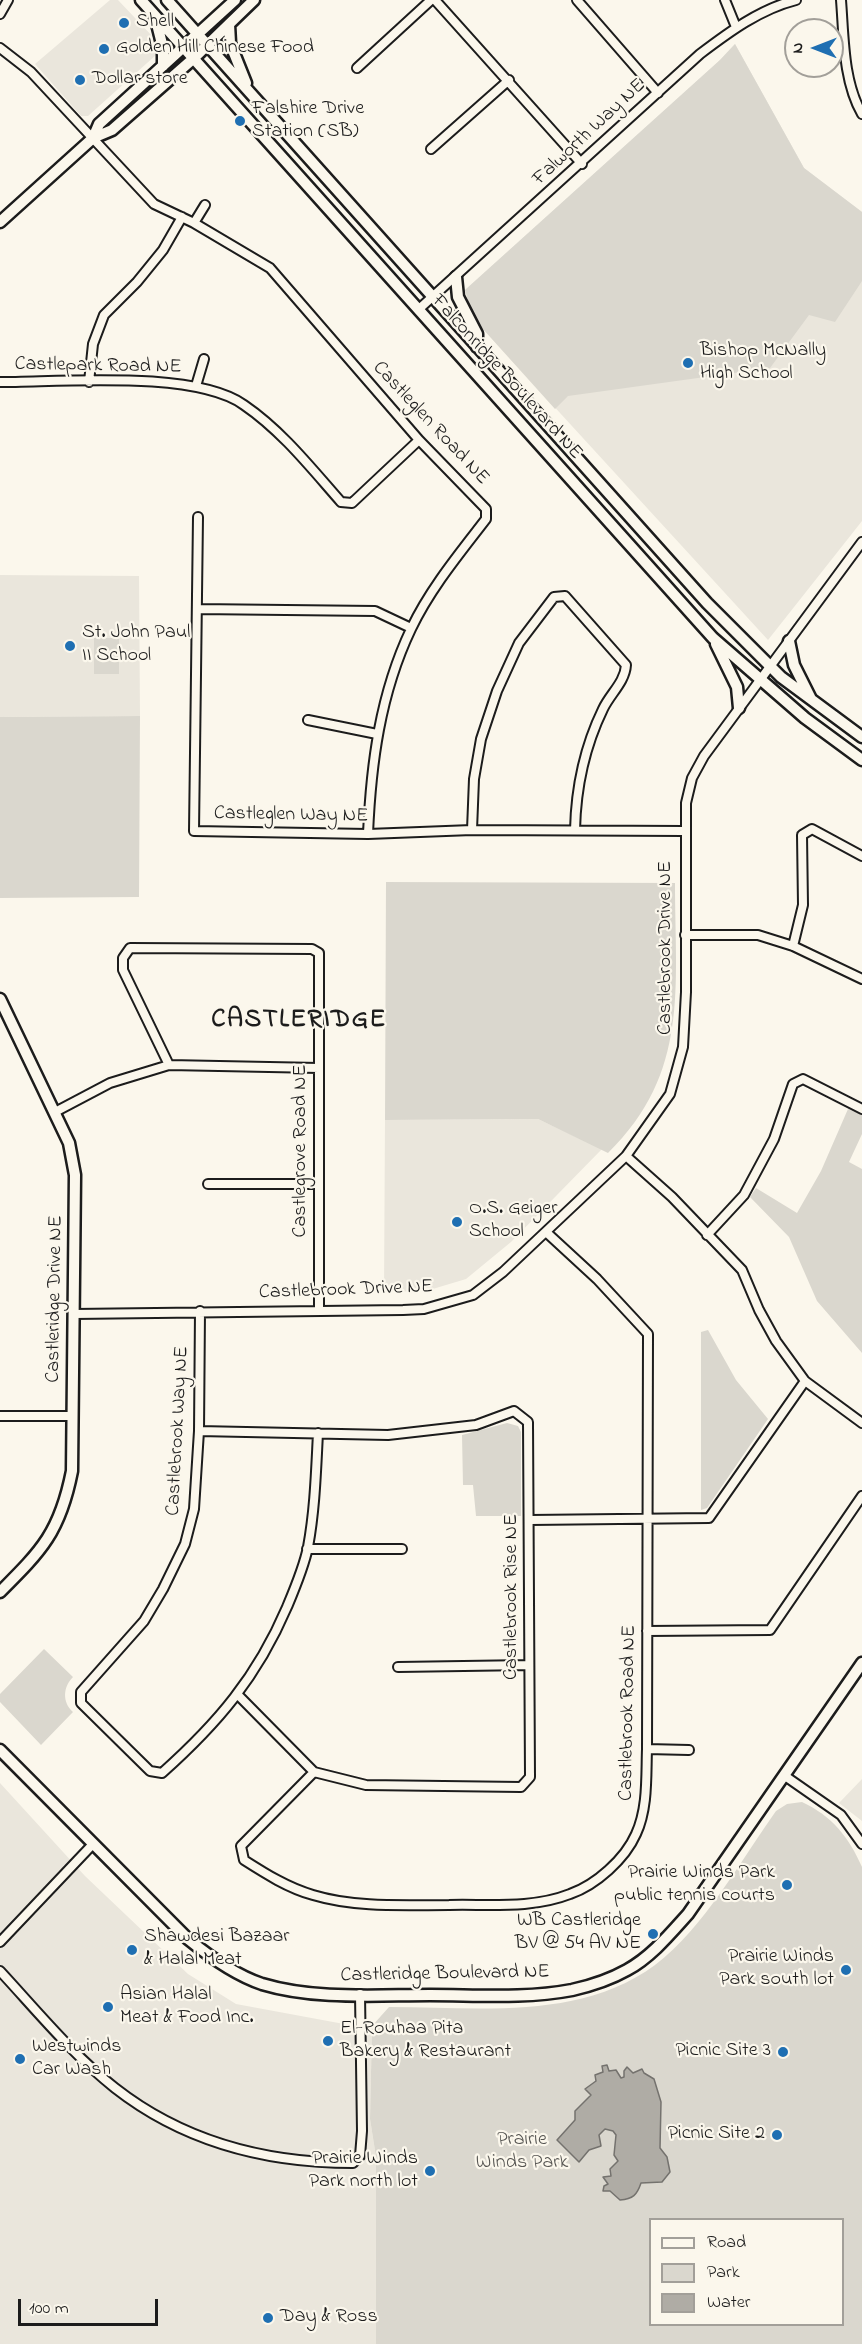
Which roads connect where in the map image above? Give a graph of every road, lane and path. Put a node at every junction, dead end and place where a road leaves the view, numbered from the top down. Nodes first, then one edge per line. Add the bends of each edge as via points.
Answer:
1 (8, 0) edge
2 (141, 0) edge
3 (167, 0) edge
4 (236, 0) edge
5 (254, 0) edge
6 (433, 0) edge
7 (725, 0) edge
8 (796, 0) edge
9 (840, 0) edge
10 (582, 2) edge
11 (0, 14) edge
12 (156, 16) junction
13 (229, 24) junction
14 (736, 27) junction
15 (198, 35) junction
16 (207, 45) junction
17 (0, 48) edge
18 (184, 48) junction
19 (194, 58) junction
20 (163, 66) junction
21 (357, 68) dead end
22 (509, 80) junction
23 (658, 93) junction
24 (252, 95) junction
25 (862, 114) edge
26 (93, 138) junction
27 (431, 149) dead end
28 (582, 164) junction
29 (205, 205) dead end
30 (1, 217) edge
31 (182, 217) junction
32 (194, 223) junction
33 (456, 277) junction
34 (433, 297) junction
35 (419, 309) junction
36 (477, 347) junction
37 (204, 359) dead end
38 (0, 382) edge
39 (89, 382) junction
40 (196, 386) junction
41 (419, 440) junction
42 (198, 517) dead end
43 (862, 542) edge
44 (196, 609) junction
45 (411, 628) junction
46 (713, 638) junction
47 (789, 640) junction
48 (770, 667) junction
49 (760, 680) junction
50 (813, 702) junction
51 (739, 708) junction
52 (308, 720) dead end
53 (376, 734) junction
54 (862, 738) edge
55 (862, 760) edge
56 (472, 830) junction
57 (575, 830) junction
58 (684, 831) junction
59 (368, 834) junction
60 (862, 856) edge
61 (685, 935) junction
62 (793, 946) junction
63 (862, 979) edge
64 (0, 999) edge
65 (169, 1065) junction
66 (319, 1068) junction
67 (862, 1109) edge
68 (55, 1112) junction
69 (626, 1156) junction
70 (208, 1184) dead end
71 (319, 1184) junction
72 (546, 1232) junction
73 (707, 1235) junction
74 (319, 1309) junction
75 (200, 1311) junction
76 (74, 1314) junction
77 (806, 1381) junction
78 (0, 1416) edge
79 (72, 1416) junction
80 (862, 1423) edge
81 (200, 1431) junction
82 (318, 1433) junction
83 (862, 1496) edge
84 (648, 1518) junction
85 (531, 1520) junction
86 (307, 1549) junction
87 (402, 1549) dead end
88 (0, 1592) edge
89 (647, 1631) junction
90 (862, 1663) edge
91 (529, 1665) junction
92 (398, 1667) dead end
93 (239, 1696) junction
94 (647, 1749) junction
95 (0, 1750) edge
96 (689, 1750) dead end
97 (314, 1772) junction
98 (784, 1776) junction
99 (93, 1844) junction
100 (862, 1844) edge
101 (0, 1942) edge
102 (0, 1971) edge
103 (360, 1994) junction

1 - 11 street
2 - 12 main road, Falconridge Boulevard NE
3 - 15 main road, Falconridge Boulevard NE
4 - 15 main road
5 - 13 main road
6 - 21 street
6 - 22 street
7 - 14 street
8 - 14 street, Falworth Way NE
9 - 25 street via 846,60 854,100
10 - 23 street
12 - 18 main road, Falconridge Boulevard NE
12 - 20 main road
13 - 16 main road
13 - 24 main road via 233,54
14 - 23 street, Falworth Way NE
15 - 16 main road, Falconridge Boulevard NE
15 - 18 main road
16 - 19 main road
16 - 24 main road, Falconridge Boulevard NE
17 - 26 street, Castleglen Road NE via 31,72
18 - 19 main road, Falconridge Boulevard NE
18 - 20 main road
19 - 26 main road via 112,130
19 - 35 main road, Falconridge Boulevard NE
20 - 26 main road via 99,124
22 - 27 street
22 - 28 street
23 - 28 street, Falworth Way NE
24 - 34 main road, Falconridge Boulevard NE
26 - 30 main road
26 - 31 street, Castleglen Road NE via 154,204
28 - 33 street, Falworth Way NE
29 - 32 street
31 - 32 street, Castleglen Road NE
31 - 39 street via 144,274 104,315 93,344
32 - 41 street, Castleglen Road NE via 270,268
33 - 34 street, Falworth Way NE
33 - 36 main road via 458,297 477,334
34 - 35 street, Falworth Way NE
34 - 36 main road, Falconridge Boulevard NE
35 - 46 main road, Falconridge Boulevard NE
36 - 48 main road, Falconridge Boulevard NE via 707,603
37 - 40 street, Castlepark Road NE
38 - 39 street, Castlepark Road NE
39 - 40 street, Castlepark Road NE via 156,381
40 - 41 street, Castlepark Road NE via 243,404 291,445 341,502 352,503
41 - 45 street, Castleglen Road NE via 486,509 486,519 445,572
42 - 44 street
43 - 47 street, Castlebrook Drive NE
44 - 45 street via 375,611
44 - 59 street, Castleglen Way NE via 194,831
45 - 53 street, Castleglen Road NE
46 - 49 main road, Falconridge Boulevard NE
46 - 51 main road via 737,687
47 - 48 street, Castlebrook Drive NE
47 - 50 main road via 794,665
48 - 49 street, Castlebrook Drive NE
48 - 50 main road, Falconridge Boulevard NE
49 - 51 street, Castlebrook Drive NE
49 - 55 main road, Falconridge Boulevard NE
50 - 54 main road, Falconridge Boulevard NE
51 - 58 street, Castlebrook Drive NE via 692,778
52 - 53 street
53 - 59 street, Castleglen Road NE
56 - 57 street, Castleglen Way NE
56 - 57 street via 474,779 496,691 519,643 554,597 565,596 626,664 626,673 604,706 585,749 576,794
56 - 59 street, Castleglen Way NE
57 - 58 street, Castleglen Way NE
58 - 61 street, Castlebrook Drive NE
60 - 62 street via 812,829 802,835 803,905
61 - 62 street via 758,935
61 - 69 street, Castlebrook Drive NE via 687,992 683,1047 670,1095
62 - 63 street
64 - 68 main road, Castleridge Drive NE
65 - 66 street
65 - 66 street, Castlegrove Road NE via 123,970 123,958 130,948 312,949 319,953
65 - 68 street via 110,1083
66 - 71 street, Castlegrove Road NE
67 - 73 street via 803,1079 793,1084 774,1139 744,1195
68 - 76 main road, Castleridge Drive NE via 69,1143 75,1175
69 - 72 street, Castlebrook Drive NE
69 - 73 street
70 - 71 street
71 - 74 street, Castlegrove Road NE
72 - 74 street, Castlebrook Drive NE via 480,1289 448,1304 403,1310
72 - 84 street, Castlebrook Road NE via 648,1334
73 - 77 street via 742,1270 759,1310
74 - 75 street, Castlebrook Drive NE
75 - 76 street, Castlebrook Drive NE
75 - 81 street, Castlebrook Way NE
76 - 79 main road, Castleridge Drive NE
77 - 80 street
77 - 84 street via 709,1518
78 - 79 street
79 - 88 main road, Castleridge Drive NE via 72,1471 55,1528 39,1553
81 - 82 street, Castlebrook Rise NE
81 - 93 street, Castlebrook Way NE via 194,1509 185,1544 144,1621 81,1692 81,1703 150,1771 162,1773
82 - 85 street, Castlebrook Rise NE via 388,1435 439,1430 476,1425 514,1411 528,1422
82 - 86 street, Castlebrook Way NE
83 - 89 street via 770,1630
84 - 85 street
84 - 89 street, Castlebrook Road NE
85 - 91 street, Castlebrook Rise NE
86 - 87 street
86 - 93 street, Castlebrook Way NE via 278,1627
89 - 94 street, Castlebrook Road NE
90 - 98 main road, Castleridge Boulevard NE
91 - 92 street
91 - 97 street, Castlebrook Rise NE via 530,1777 521,1787 366,1785
93 - 97 street
94 - 96 street
94 - 97 street, Castlebrook Road NE via 645,1805 636,1835 614,1864 572,1894 526,1904 372,1905 337,1901 280,1882 244,1860 241,1846
95 - 99 main road, Castleridge Boulevard NE
98 - 100 street via 841,1815
98 - 103 main road, Castleridge Boulevard NE via 688,1914 657,1947 628,1969 573,1989 529,1995
99 - 101 street
99 - 103 main road, Castleridge Boulevard NE via 188,1939 227,1967 262,1983 295,1991
102 - 103 street via 66,2042 115,2087 150,2111 187,2132 228,2148 307,2163 352,2163 360,2156

